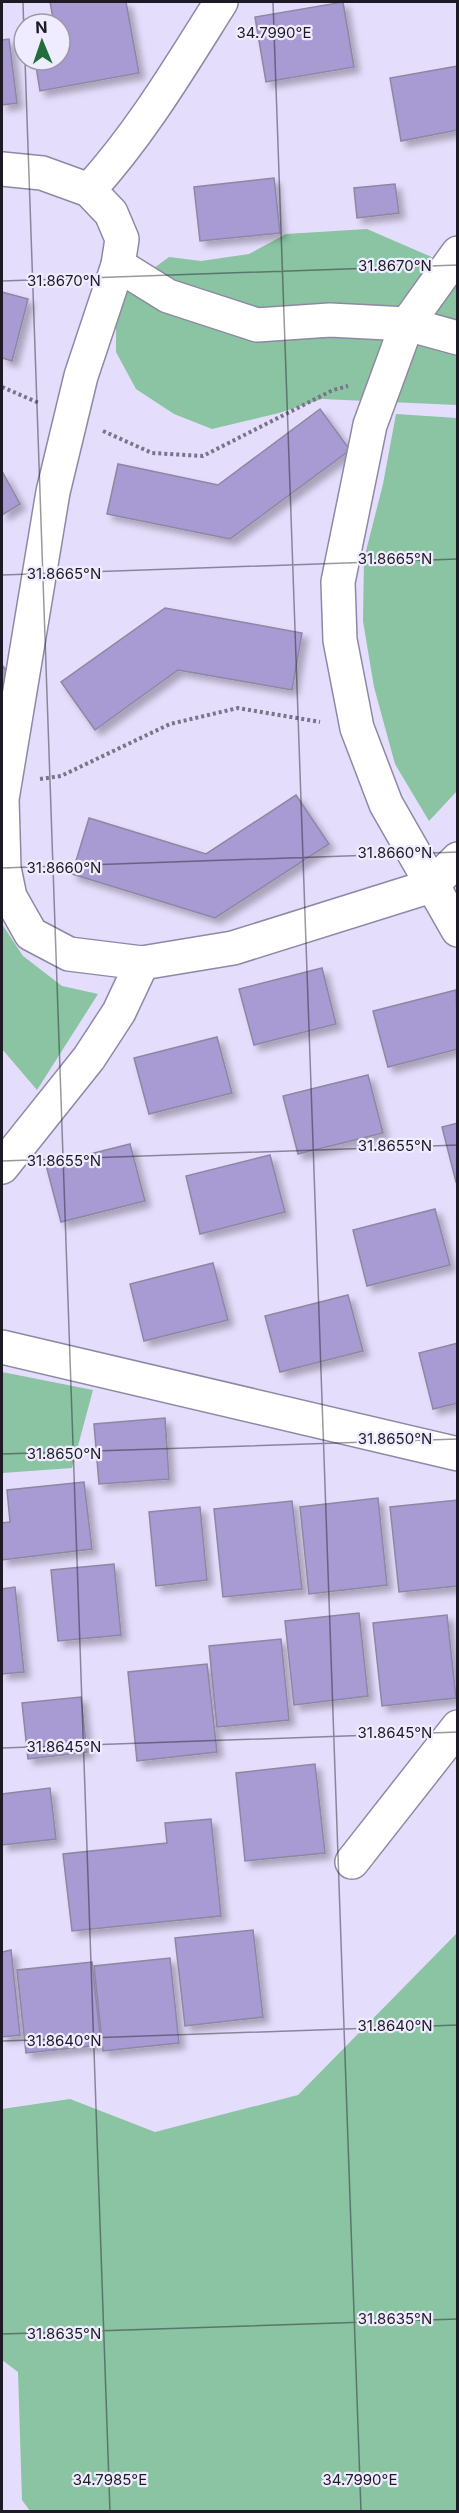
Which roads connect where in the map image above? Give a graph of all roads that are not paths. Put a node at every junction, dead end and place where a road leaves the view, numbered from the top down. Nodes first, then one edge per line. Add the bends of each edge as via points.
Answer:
1 (221, 2) edge
2 (2, 168) edge
3 (89, 190) junction
4 (458, 253) edge
5 (118, 265) junction
6 (407, 324) junction
7 (458, 338) edge
8 (458, 859) edge
9 (431, 886) junction
10 (458, 930) edge
11 (142, 963) junction
12 (2, 1167) edge
13 (2, 1347) edge
14 (458, 1454) edge
15 (458, 1727) edge
16 (352, 1862) dead end

1 - 3 street via 158,102 119,157
2 - 3 street via 42,173
3 - 5 street via 111,213 122,239
4 - 6 street
5 - 6 street via 168,296 257,325 330,320
5 - 11 street via 81,376 53,492 2,799 4,868 10,897 31,934 69,954
6 - 7 street
6 - 9 street via 370,425 338,582 340,640 357,728 386,804
8 - 9 street
9 - 10 street
9 - 11 street via 232,948
11 - 12 street via 119,1012 89,1058
13 - 14 street
15 - 16 street

